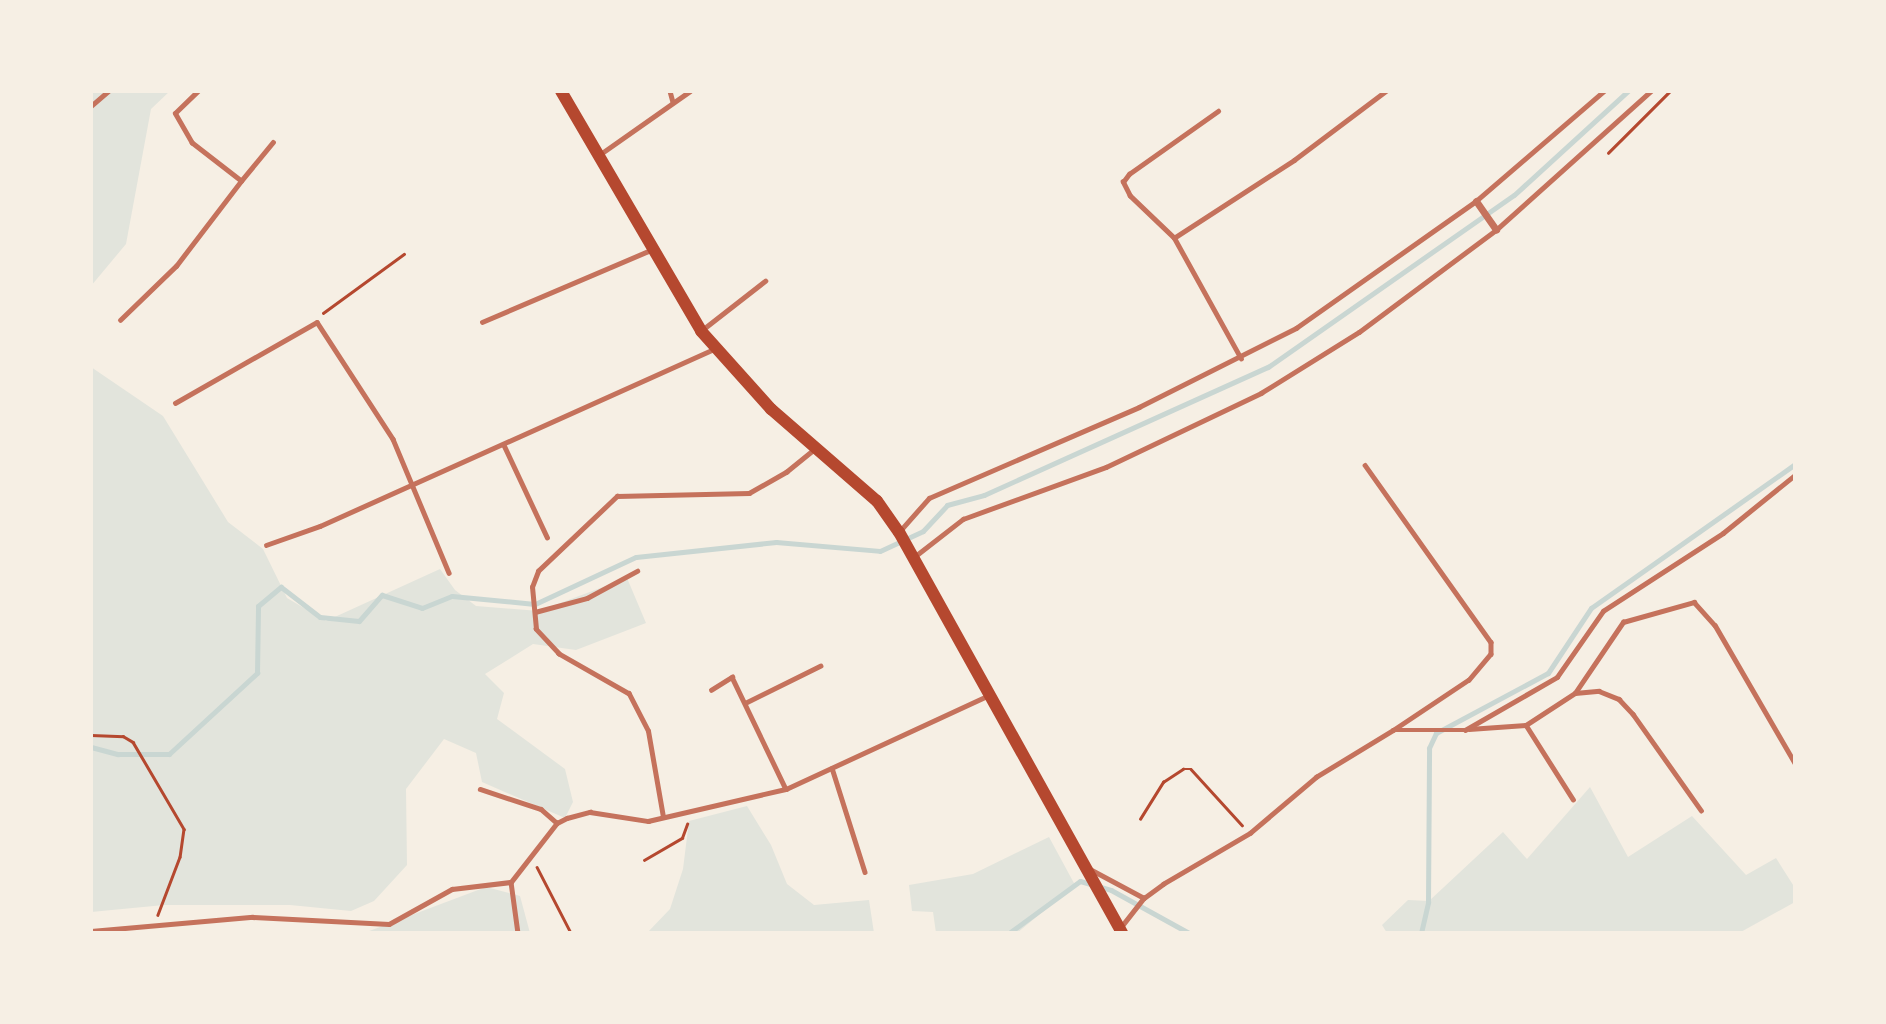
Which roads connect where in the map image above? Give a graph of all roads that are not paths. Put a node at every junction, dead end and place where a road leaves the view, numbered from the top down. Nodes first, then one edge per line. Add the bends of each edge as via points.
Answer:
1 (108, 91) edge
2 (198, 91) edge
3 (561, 91) edge
4 (670, 91) edge
5 (690, 91) edge
6 (1385, 91) edge
7 (1604, 91) edge
8 (1651, 91) edge
9 (673, 102) junction
10 (91, 106) edge
11 (1218, 111) dead end
12 (273, 142) dead end
13 (598, 156) junction
14 (241, 181) junction
15 (1476, 201) junction
16 (1496, 230) junction
17 (1174, 238) junction
18 (655, 248) junction
19 (765, 281) dead end
20 (120, 320) dead end
21 (482, 322) dead end
22 (701, 331) junction
23 (717, 348) junction
24 (1241, 359) junction
25 (175, 403) dead end
26 (504, 445) junction
27 (816, 448) junction
28 (1365, 466) dead end
29 (1795, 475) edge
30 (412, 485) junction
31 (899, 532) junction
32 (547, 537) dead end
33 (266, 545) dead end
34 (914, 557) junction
35 (637, 571) dead end
36 (449, 573) dead end
37 (535, 612) junction
38 (820, 666) dead end
39 (711, 690) dead end
40 (1575, 693) junction
41 (987, 696) junction
42 (745, 703) junction
43 (1526, 725) junction
44 (1393, 730) junction
45 (1465, 730) junction
46 (1795, 763) edge
47 (832, 768) junction
48 (480, 789) dead end
49 (786, 789) junction
50 (1573, 799) dead end
51 (1701, 810) dead end
52 (663, 817) junction
53 (557, 823) junction
54 (865, 872) dead end
55 (1091, 874) junction
56 (511, 882) junction
57 (1144, 898) junction
58 (91, 931) edge
59 (1121, 931) edge
60 (519, 933) edge

1 - 10 lane
2 - 14 lane via 175,113 192,143
3 - 13 main road
4 - 9 lane
5 - 9 lane
6 - 17 lane via 1294,160
7 - 15 lane
8 - 16 lane
9 - 13 lane
11 - 17 lane via 1129,174 1123,183 1130,197
12 - 14 lane
13 - 18 main road
14 - 20 lane via 176,266
15 - 16 street
15 - 24 lane via 1296,328
16 - 34 lane via 1359,332 1261,393 1106,467 963,519
17 - 24 lane
18 - 21 lane
18 - 22 main road
19 - 22 lane
22 - 23 main road
23 - 26 lane
23 - 27 main road via 771,409
24 - 31 lane via 929,498
25 - 30 lane via 317,322 393,439
26 - 30 lane
26 - 32 lane
27 - 31 main road via 877,501
27 - 37 lane via 749,493 617,496 553,552 532,587
28 - 44 lane via 1491,642 1491,654 1469,680
29 - 45 lane via 1723,533 1602,611 1557,677
30 - 33 lane
30 - 36 lane
31 - 34 main road
34 - 41 main road
35 - 37 lane via 587,598
37 - 52 lane via 536,629 559,654 629,694 648,730
38 - 42 lane
39 - 42 lane via 732,677
40 - 43 lane
40 - 46 lane via 1623,622 1693,603 1714,625
40 - 51 lane via 1599,691 1619,699
41 - 47 lane
41 - 55 main road
42 - 49 lane
43 - 45 lane
43 - 50 lane
44 - 45 lane
44 - 57 lane via 1316,777 1250,833
47 - 49 lane
47 - 54 lane
48 - 53 lane via 541,810
49 - 52 lane
52 - 53 lane via 648,821 590,812
53 - 56 lane
55 - 57 lane
55 - 59 main road
56 - 58 lane via 452,889 389,924 252,917
56 - 60 lane
57 - 59 lane

